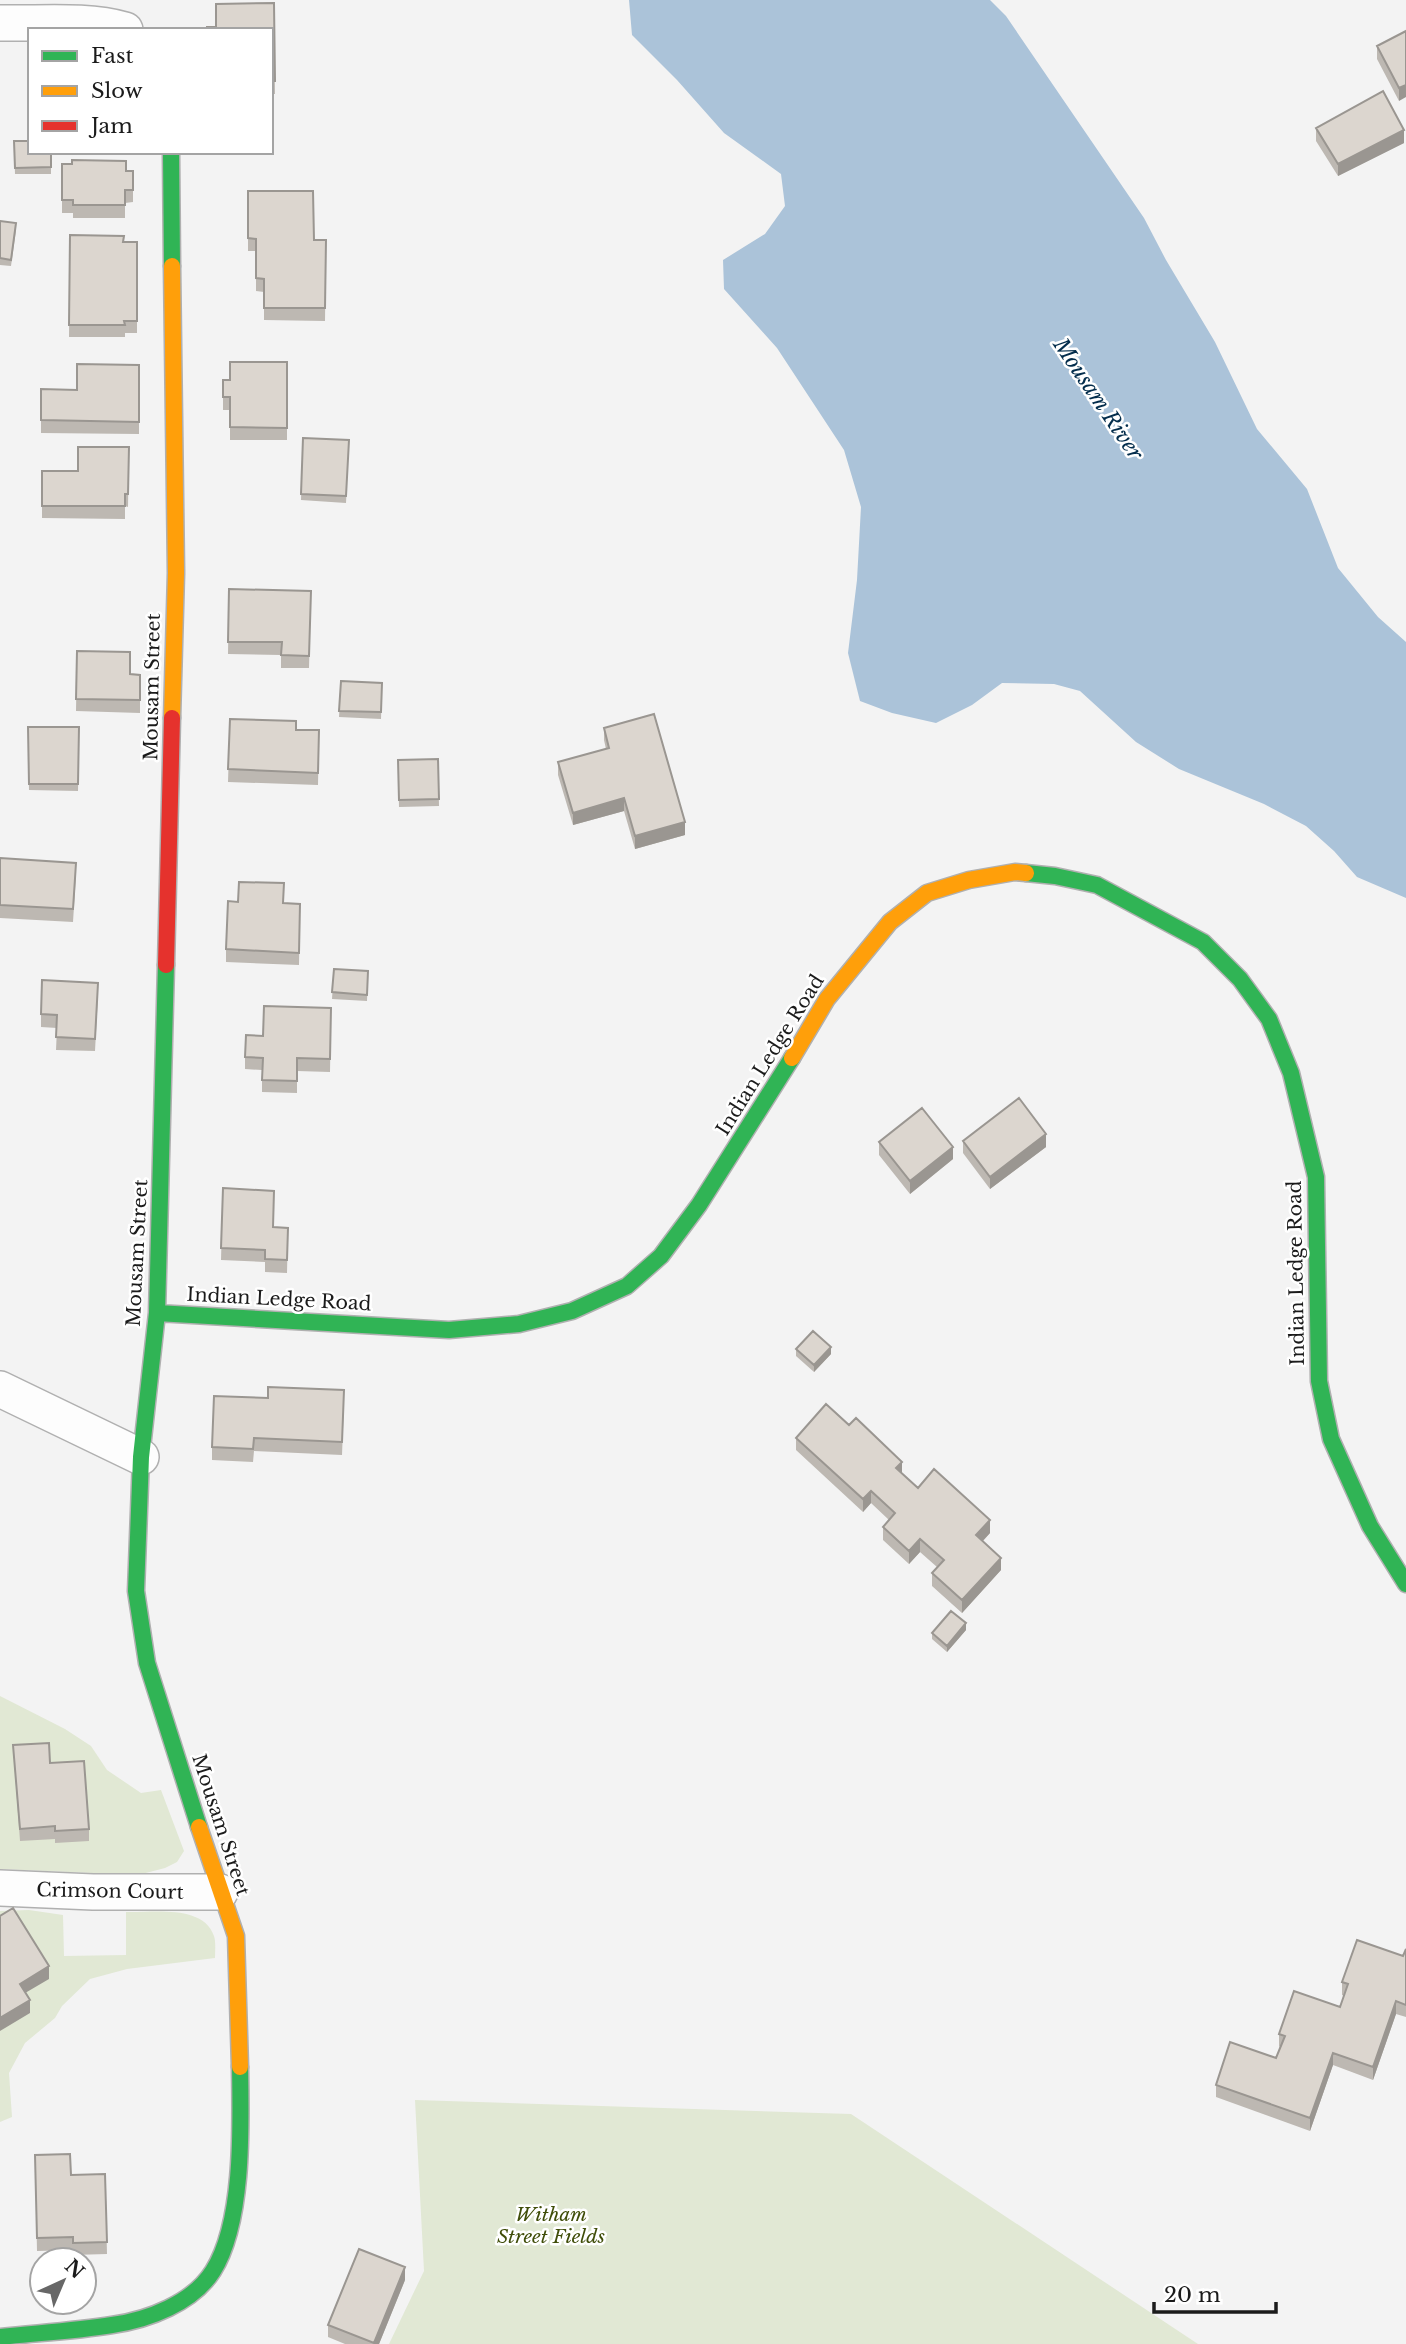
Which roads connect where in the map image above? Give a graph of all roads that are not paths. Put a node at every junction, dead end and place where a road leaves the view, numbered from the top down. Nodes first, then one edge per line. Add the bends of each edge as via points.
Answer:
1 (0, 23) edge
2 (119, 28) edge
3 (171, 154) edge
4 (157, 1313) junction
5 (0, 1389) edge
6 (141, 1457) junction
7 (1406, 1584) edge
8 (0, 1888) edge
9 (220, 1892) junction
10 (0, 2337) edge

1 - 2 street
3 - 4 street, Mousam Street via 176,573
4 - 6 street, Mousam Street
4 - 7 street, Indian Ledge Road via 449,1330 519,1324 572,1311 627,1286 661,1256 699,1205 827,999 890,922 927,893 969,880 1015,872 1097,885 1203,942 1240,979 1269,1019 1291,1073 1316,1177 1320,1381 1331,1439 1370,1526
5 - 6 street
6 - 9 street, Mousam Street via 136,1591 147,1663
8 - 9 street, Crimson Court
9 - 10 street, Mousam Street via 236,1936 240,2006 241,2129 234,2207 223,2252 194,2293 162,2311 114,2325

